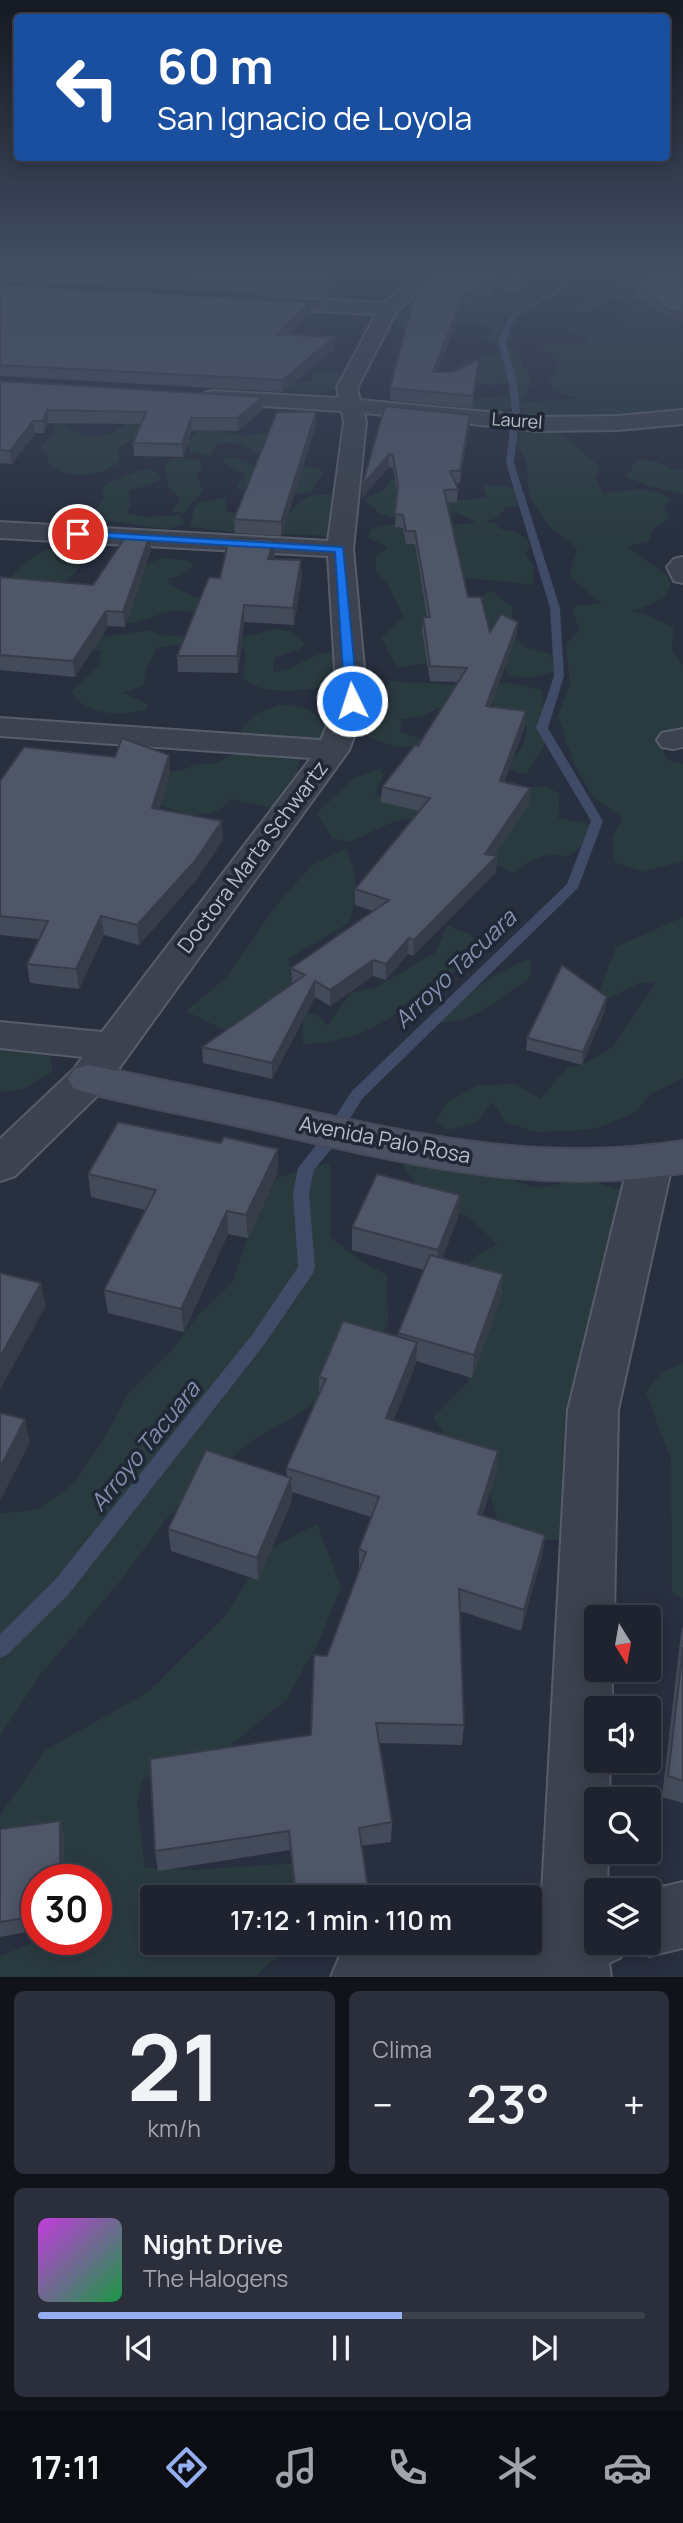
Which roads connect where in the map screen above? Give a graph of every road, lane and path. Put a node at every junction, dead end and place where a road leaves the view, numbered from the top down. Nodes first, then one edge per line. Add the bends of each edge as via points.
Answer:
1 (365, 353) edge
2 (189, 396) edge
3 (351, 405) junction
4 (683, 417) edge
5 (0, 530) edge
6 (340, 549) junction
7 (683, 565) edge
8 (683, 575) edge
9 (0, 727) edge
10 (333, 750) junction
11 (0, 1035) edge
12 (101, 1063) junction
13 (666, 1161) edge
14 (0, 1165) edge
15 (683, 1915) edge
16 (661, 1920) edge
17 (582, 1951) edge
18 (365, 1977) edge

1 - 3 street, Doctora Marta Schwartz via 347,388
2 - 3 street, Laurel
3 - 4 street, Laurel via 538,424
3 - 6 street, Doctora Marta Schwartz via 355,422
5 - 6 street
6 - 10 street, Doctora Marta Schwartz via 352,701
7 - 8 street
9 - 10 street
10 - 12 street, Doctora Marta Schwartz
11 - 12 street
12 - 13 main road, Avenida Palo Rosa via 296,1123 373,1141 547,1168
12 - 14 street, Doctora Marta Schwartz
13 - 17 street via 593,1410
15 - 16 street
17 - 18 street

